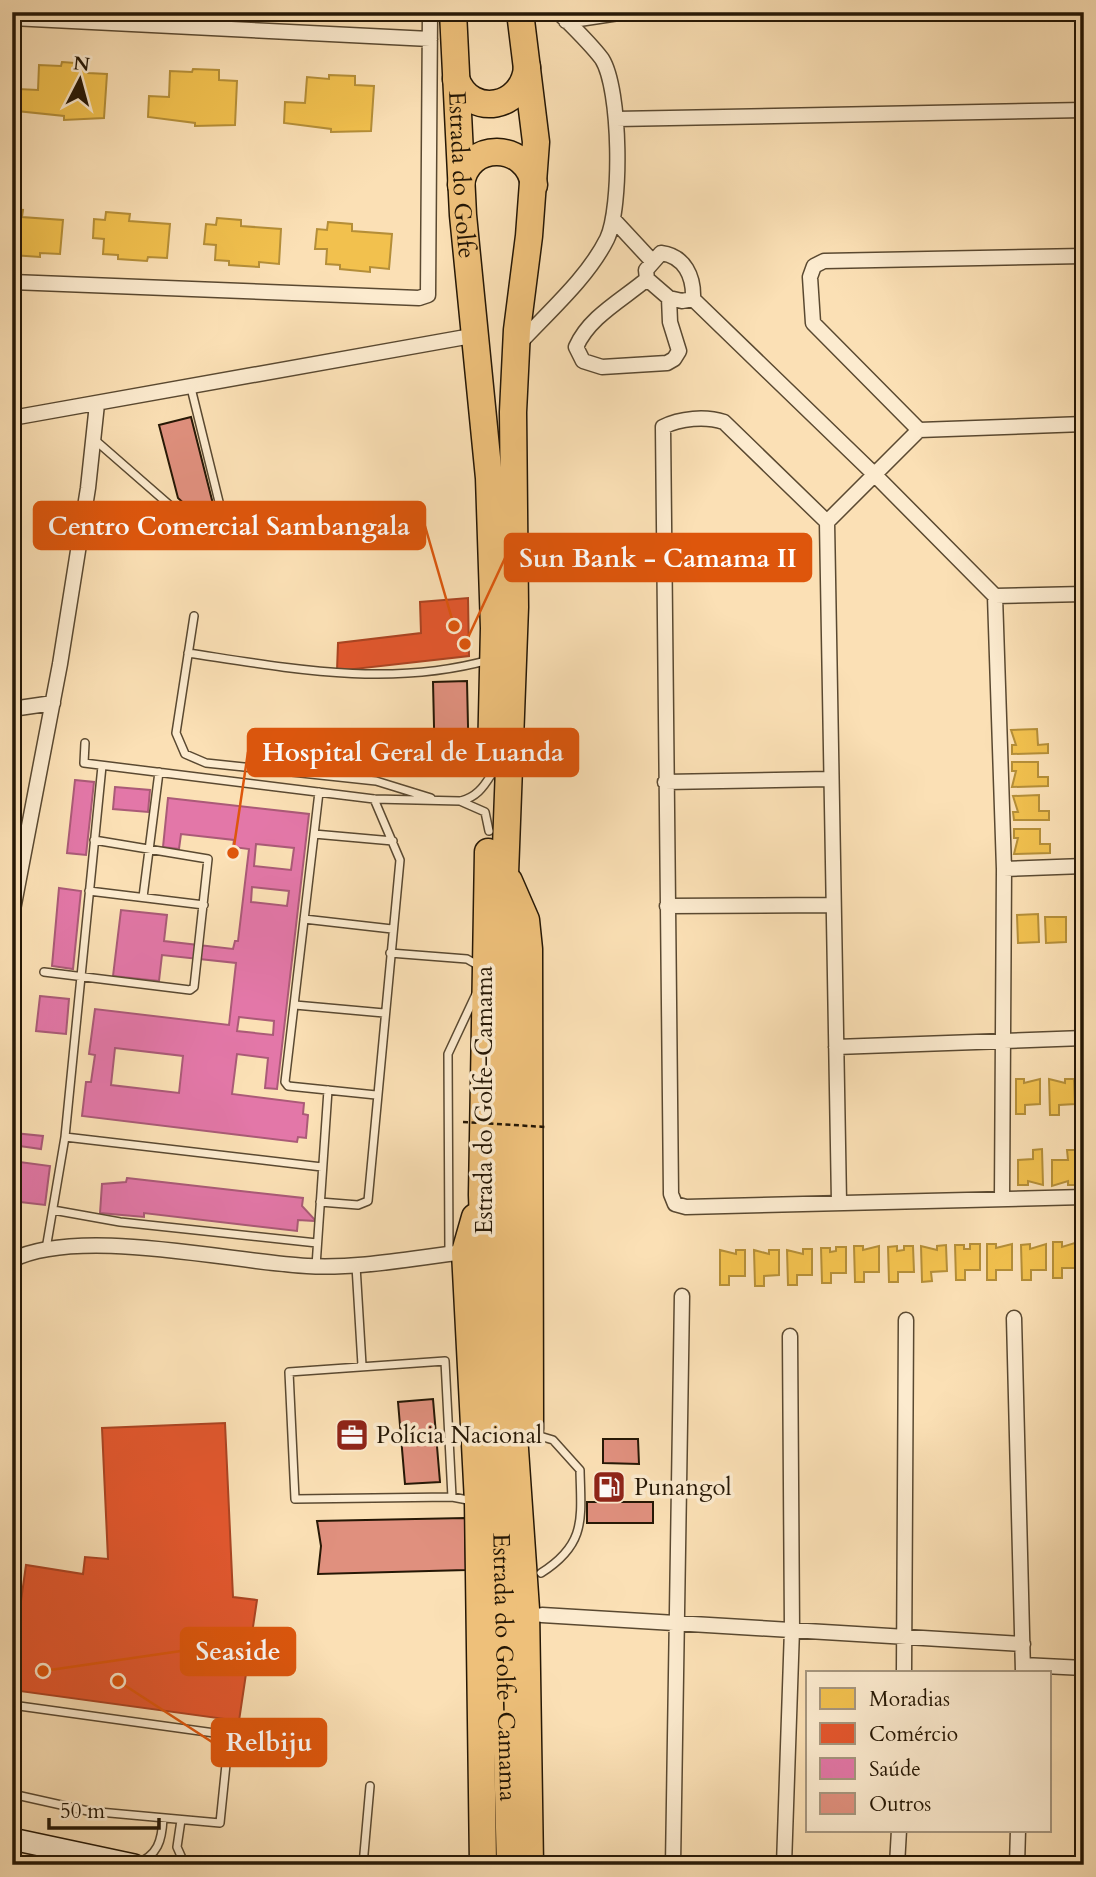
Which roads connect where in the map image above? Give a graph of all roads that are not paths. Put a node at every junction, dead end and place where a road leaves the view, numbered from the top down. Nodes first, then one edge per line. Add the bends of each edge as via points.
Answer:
1 (430, 12) edge
2 (453, 12) edge
3 (520, 12) edge
4 (625, 12) edge
5 (562, 16) edge
6 (12, 18) edge
7 (430, 39) junction
8 (527, 67) junction
9 (456, 79) junction
10 (1084, 110) edge
11 (615, 119) junction
12 (461, 185) junction
13 (534, 185) junction
14 (613, 219) junction
15 (1084, 256) edge
16 (652, 261) junction
17 (647, 279) junction
18 (12, 282) edge
19 (669, 298) junction
20 (693, 299) junction
21 (477, 335) junction
22 (517, 339) junction
23 (191, 388) junction
24 (97, 404) junction
25 (12, 418) edge
26 (1084, 424) edge
27 (919, 430) junction
28 (94, 439) junction
29 (874, 474) junction
30 (827, 522) junction
31 (1084, 594) edge
32 (995, 596) junction
33 (194, 616) dead end
34 (188, 653) junction
35 (494, 659) junction
36 (53, 703) junction
37 (12, 709) edge
38 (85, 743) dead end
39 (102, 765) junction
40 (159, 772) junction
41 (491, 775) junction
42 (829, 779) junction
43 (665, 782) junction
44 (319, 793) junction
45 (374, 799) junction
46 (435, 799) junction
47 (460, 801) junction
48 (489, 831) junction
49 (314, 834) junction
50 (94, 840) junction
51 (393, 841) junction
52 (150, 849) junction
53 (1084, 866) edge
54 (1004, 869) junction
55 (505, 874) junction
56 (89, 891) junction
57 (143, 897) junction
58 (204, 905) junction
59 (832, 905) junction
60 (667, 906) junction
61 (12, 915) edge
62 (304, 919) junction
63 (392, 929) junction
64 (390, 953) junction
65 (468, 954) dead end
66 (459, 958) junction
67 (44, 972) dead end
68 (79, 975) junction
69 (485, 975) junction
70 (295, 1004) junction
71 (384, 1013) junction
72 (1084, 1038) edge
73 (1003, 1041) junction
74 (836, 1047) junction
75 (328, 1090) junction
76 (376, 1095) junction
77 (65, 1137) junction
78 (322, 1167) junction
79 (482, 1195) junction
80 (1084, 1197) edge
81 (1002, 1198) junction
82 (320, 1202) junction
83 (839, 1202) junction
84 (52, 1210) junction
85 (317, 1243) junction
86 (46, 1250) junction
87 (457, 1253) junction
88 (12, 1260) edge
89 (356, 1265) junction
90 (316, 1266) junction
91 (682, 1296) dead end
92 (1014, 1318) dead end
93 (906, 1320) dead end
94 (790, 1336) dead end
95 (362, 1365) junction
96 (530, 1433) junction
97 (452, 1497) junction
98 (478, 1502) junction
99 (541, 1573) junction
100 (542, 1615) junction
101 (678, 1623) junction
102 (792, 1629) junction
103 (906, 1636) junction
104 (1023, 1644) junction
105 (1084, 1668) edge
106 (1023, 1669) edge
107 (904, 1671) edge
108 (12, 1705) edge
109 (370, 1786) dead end
110 (12, 1794) edge
111 (520, 1804) junction
112 (163, 1818) junction
113 (181, 1820) junction
114 (898, 1832) edge
115 (1018, 1832) edge
116 (12, 1839) edge
117 (12, 1851) edge
118 (482, 1860) edge
119 (75, 1865) edge
120 (134, 1865) edge
121 (185, 1865) edge
122 (363, 1865) edge
123 (510, 1865) edge
124 (530, 1865) edge
125 (543, 1865) edge
126 (673, 1865) edge
127 (784, 1865) edge
128 (897, 1865) edge
129 (1017, 1865) edge

1 - 7 street
2 - 9 highway, Estrada do Golfe
3 - 8 highway
4 - 5 street
5 - 11 street via 601,59 614,96
6 - 7 street
7 - 18 street via 428,295
8 - 9 highway via 517,94 497,104 474,101
8 - 13 highway via 536,142
9 - 12 highway, Estrada do Golfe
10 - 11 street
11 - 14 street
12 - 13 highway via 470,163 498,151 525,163
12 - 21 highway, Estrada do Golfe
13 - 22 highway
14 - 16 street
14 - 22 street via 593,260
15 - 27 street via 824,261 814,266 810,277 813,323
16 - 17 street
16 - 20 street via 661,253 673,254 694,283
17 - 19 street
17 - 19 street via 581,335 576,348 583,361 602,367 674,359 679,351
19 - 20 street
20 - 29 street
21 - 23 street
21 - 35 highway, Estrada do Golfe-Camama via 489,478
22 - 55 highway, Estrada do Golfe-Camama via 515,607
23 - 24 street
23 - 28 lane via 224,531 205,536
24 - 25 street
24 - 28 street
26 - 27 street
27 - 29 street
28 - 36 street
29 - 30 street
29 - 32 street
30 - 42 street
30 - 43 street via 724,422 674,421 663,427
31 - 32 street
32 - 54 street
33 - 34 lane
34 - 35 lane via 341,676 461,668
34 - 46 lane via 176,733 178,744 192,760 376,781
35 - 41 highway, Estrada do Golfe-Camama
36 - 37 street
36 - 61 street
38 - 39 lane via 83,763
39 - 40 lane
39 - 50 lane
40 - 44 lane
40 - 52 lane
41 - 47 lane via 483,788
41 - 48 highway, Estrada do Golfe-Camama
42 - 43 street
42 - 59 street
43 - 60 street
44 - 45 lane
44 - 49 lane
45 - 46 lane
45 - 51 lane
46 - 47 lane
47 - 48 lane via 485,812
48 - 69 highway, Estrada do Golfe-Camama via 480,936
49 - 51 lane
49 - 62 lane
50 - 52 lane
50 - 56 lane
51 - 63 lane via 400,860
52 - 57 lane
52 - 58 lane via 208,859
53 - 54 street
54 - 73 street
55 - 96 highway via 526,920 529,949
55 - 111 highway, Estrada do Golfe-Camama via 504,1241 526,1609
56 - 57 lane
56 - 68 lane
57 - 58 lane
58 - 68 lane via 190,990
59 - 60 street
59 - 74 street
60 - 83 street via 671,1194 675,1204 686,1208
62 - 63 lane
62 - 70 lane
63 - 64 lane
64 - 66 lane
64 - 71 lane
65 - 66 lane
66 - 69 lane via 474,963
67 - 68 lane
68 - 77 lane
69 - 79 highway, Estrada do Golfe-Camama
69 - 87 lane via 448,1054
70 - 71 lane
70 - 75 lane via 285,1085
71 - 76 lane
72 - 73 street
73 - 74 street
73 - 81 street
74 - 83 street
75 - 76 lane
75 - 78 lane
76 - 82 lane via 368,1201 358,1205
77 - 78 lane
77 - 84 lane
78 - 82 lane
79 - 87 highway
79 - 111 highway, Estrada do Golfe-Camama via 488,1360
80 - 81 street
81 - 83 street
82 - 85 lane
84 - 85 lane via 120,1222
84 - 86 lane
85 - 90 lane
86 - 88 street
86 - 90 street via 177,1251
87 - 89 street
87 - 98 highway
89 - 90 street
89 - 95 lane
91 - 101 street
92 - 104 street
93 - 103 street
94 - 102 street
95 - 97 lane via 445,1361
95 - 97 lane via 289,1372 295,1499
96 - 99 highway
96 - 99 lane via 554,1440 580,1470 581,1530 558,1562
97 - 98 lane
98 - 118 highway
99 - 100 highway
100 - 101 street
100 - 125 highway
101 - 102 street
101 - 126 street
102 - 103 street
102 - 127 street
103 - 104 street
103 - 107 street
104 - 106 street
105 - 106 street
108 - 113 lane via 229,1735 220,1823
109 - 122 lane
110 - 112 lane via 88,1811
111 - 123 highway, Estrada do Golfe-Camama
111 - 124 highway, Estrada do Golfe-Camama
112 - 113 lane
112 - 120 lane via 158,1850
113 - 121 lane via 177,1847
114 - 128 street
115 - 129 street
116 - 120 main road
117 - 119 main road

